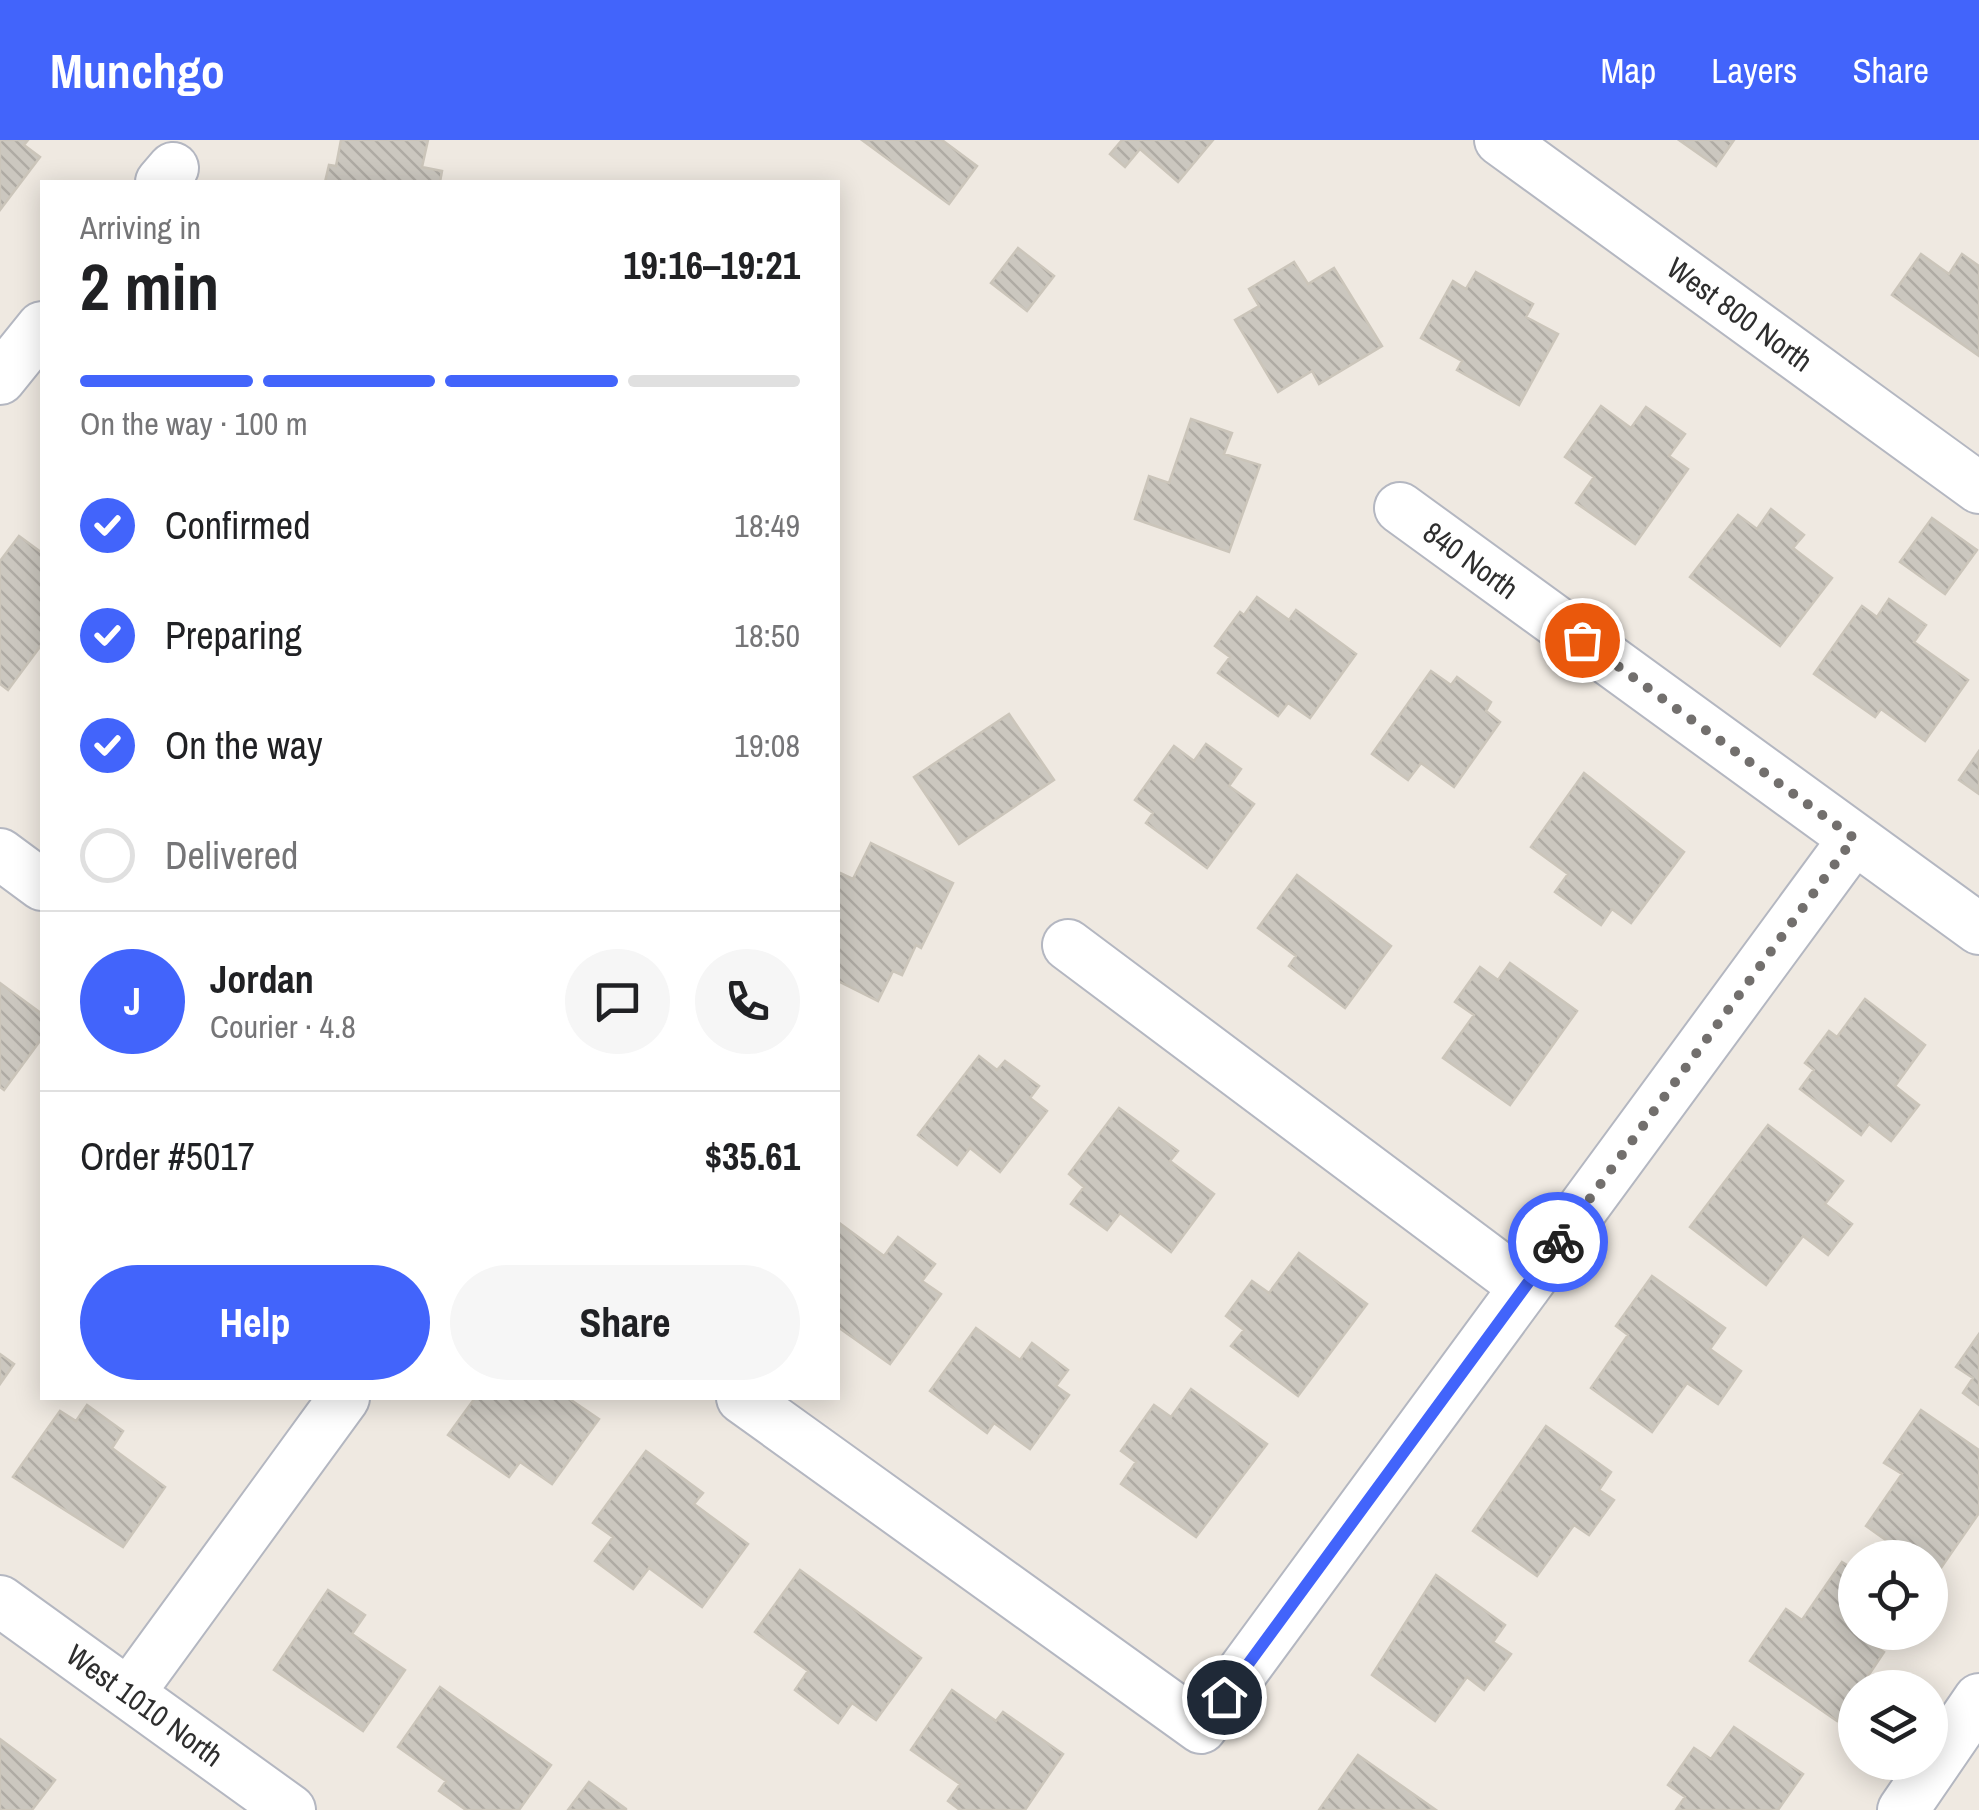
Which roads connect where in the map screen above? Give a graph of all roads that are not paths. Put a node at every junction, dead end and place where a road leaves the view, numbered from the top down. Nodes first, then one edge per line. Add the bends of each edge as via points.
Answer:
1 (1500, 140) edge
2 (40, 329) edge
3 (0, 379) edge
4 (1979, 488) edge
5 (1400, 508) dead end
6 (1854, 838) junction
7 (0, 854) edge
8 (40, 884) edge
9 (1979, 929) edge
10 (1068, 945) dead end
11 (1525, 1287) junction
12 (343, 1400) edge
13 (745, 1400) edge
14 (0, 1601) edge
15 (129, 1694) junction
16 (1979, 1700) edge
17 (290, 1810) edge
18 (1903, 1810) edge

1 - 4 street, West 800 North
2 - 3 street
5 - 6 street, 840 North
6 - 9 street, 840 North
6 - 11 street
7 - 8 street
10 - 11 street
11 - 13 street via 1201,1728
12 - 15 street
14 - 15 street, West 1010 North
15 - 17 street, West 1010 North
16 - 18 street

